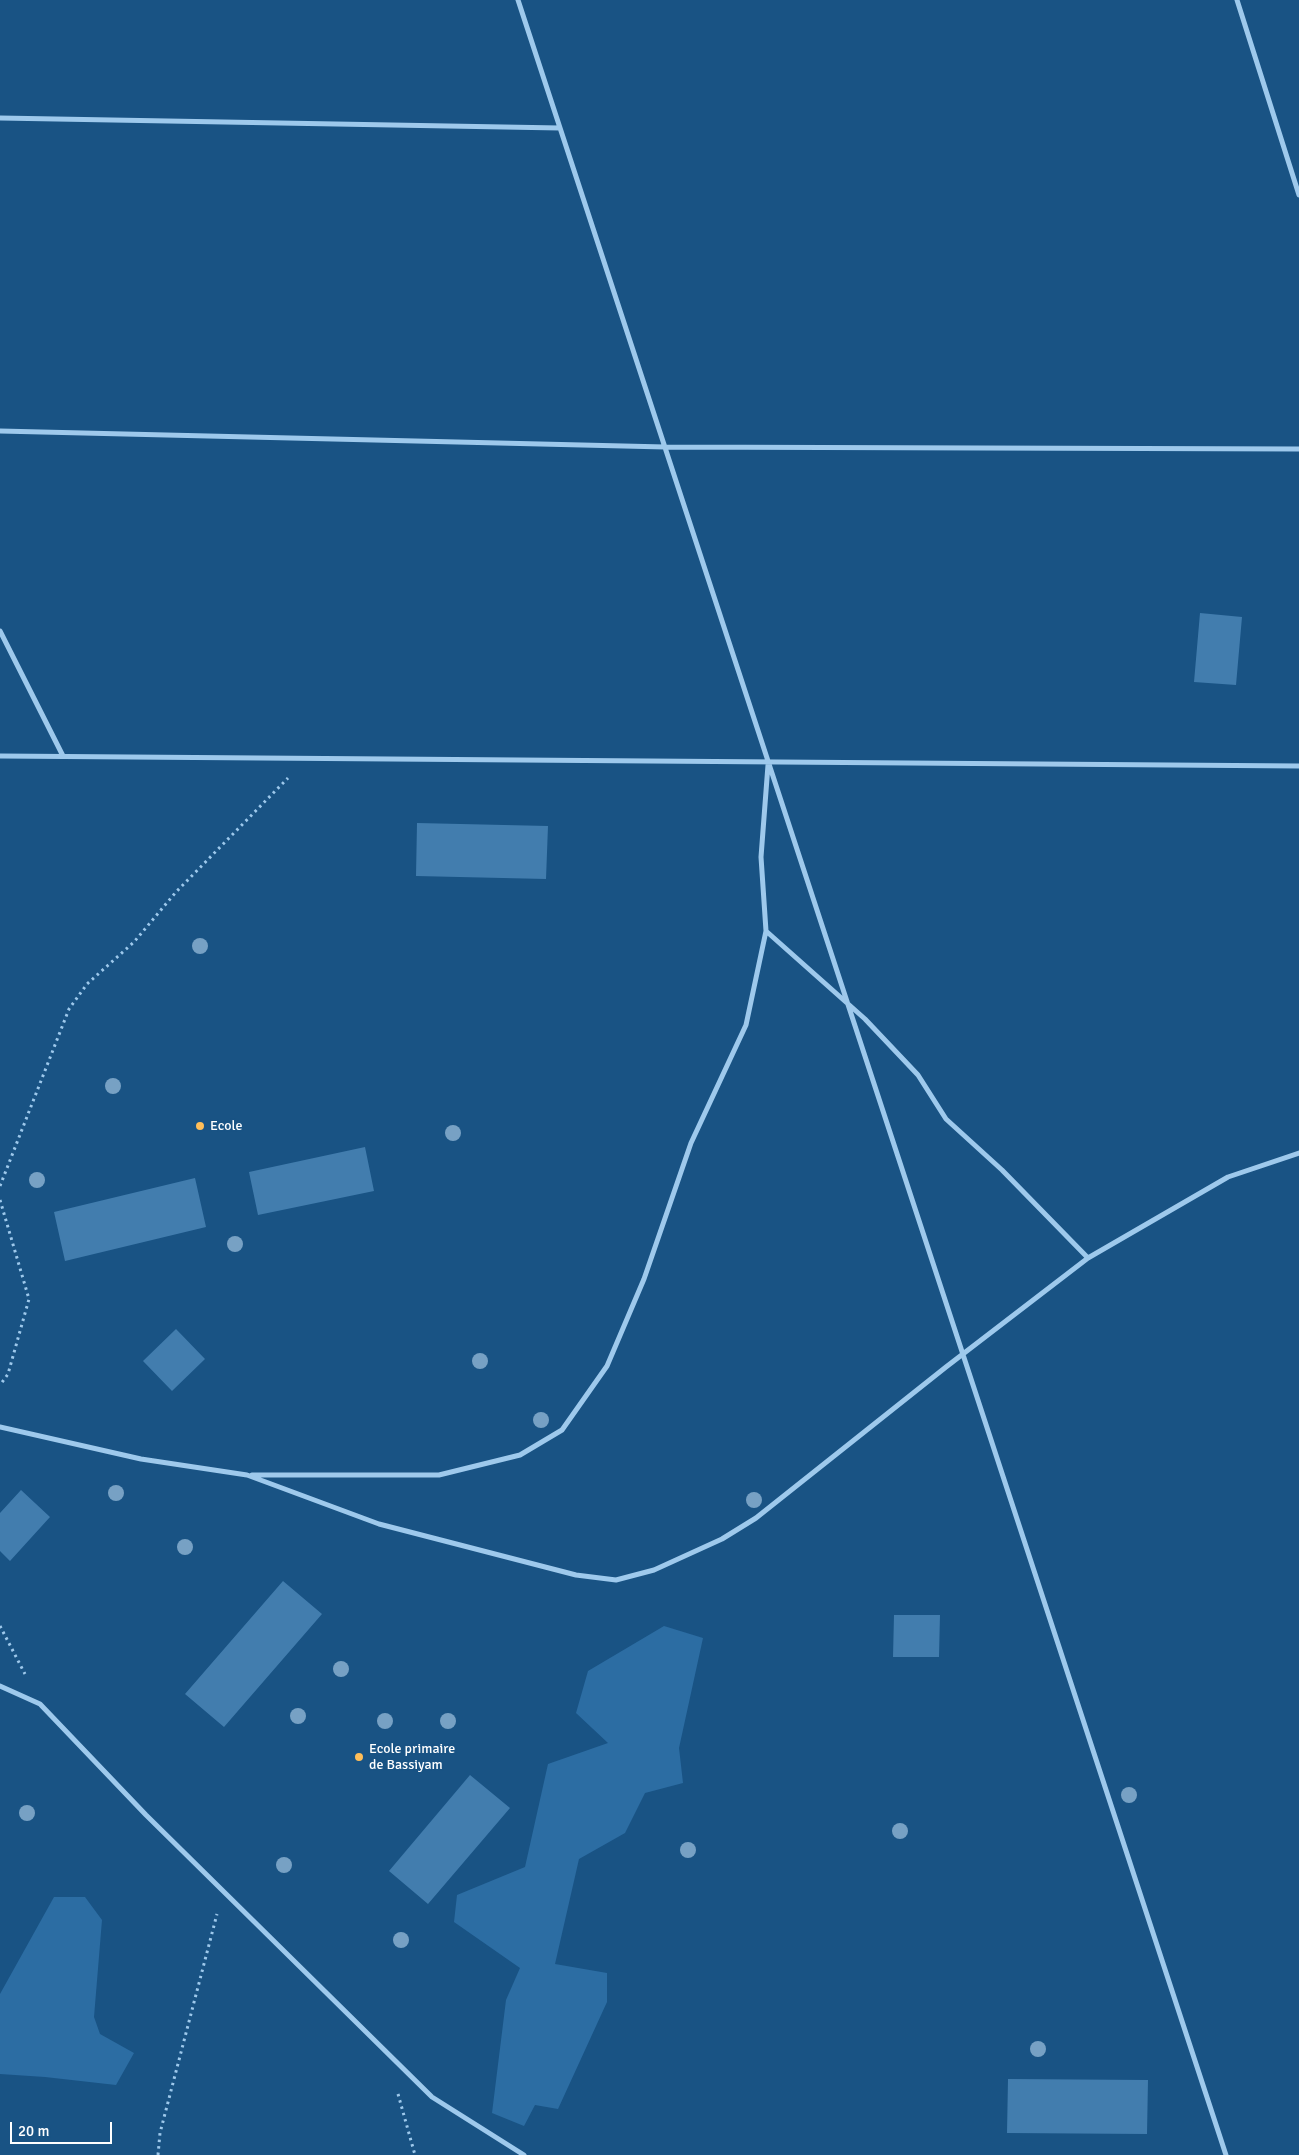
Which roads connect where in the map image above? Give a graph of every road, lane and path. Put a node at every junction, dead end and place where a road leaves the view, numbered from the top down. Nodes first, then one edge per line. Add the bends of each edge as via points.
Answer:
1 (518, 0) edge
2 (1237, 0) edge
3 (0, 118) edge
4 (560, 128) junction
5 (1299, 196) edge
6 (0, 431) edge
7 (664, 446) junction
8 (1299, 449) edge
9 (0, 631) edge
10 (0, 756) edge
11 (63, 756) junction
12 (308, 758) junction
13 (768, 762) junction
14 (1299, 766) edge
15 (766, 931) junction
16 (848, 1004) junction
17 (1299, 1153) edge
18 (0, 1186) edge
19 (0, 1200) edge
20 (1088, 1258) junction
21 (962, 1354) junction
22 (0, 1386) edge
23 (0, 1427) edge
24 (247, 1475) junction
25 (0, 1626) edge
26 (0, 1686) edge
27 (40, 1704) junction
28 (223, 1892) junction
29 (397, 2090) dead end
30 (158, 2155) edge
31 (415, 2155) edge
32 (524, 2155) edge
33 (1226, 2155) edge

1 - 4 street
2 - 5 street
3 - 4 street
4 - 7 street
6 - 7 street
7 - 8 street
7 - 13 street
9 - 11 street
10 - 11 street
11 - 12 street
12 - 13 street
12 - 18 path via 176,892 134,942 88,984 69,1009
13 - 14 street
13 - 15 street via 761,857
13 - 16 street
15 - 16 street
15 - 24 street via 746,1025 691,1143 644,1279 607,1366 562,1430 520,1455 439,1475
16 - 20 street via 918,1075 946,1119 996,1164
16 - 21 street
17 - 20 street via 1228,1177
19 - 22 path via 29,1299 8,1374
20 - 21 street
21 - 24 street via 756,1518 722,1539 654,1570 616,1580 576,1575 379,1524
21 - 33 street
23 - 24 street via 142,1459
25 - 27 path
26 - 27 street
27 - 28 street
28 - 30 path via 160,2133
28 - 32 street via 432,2098
29 - 31 path

